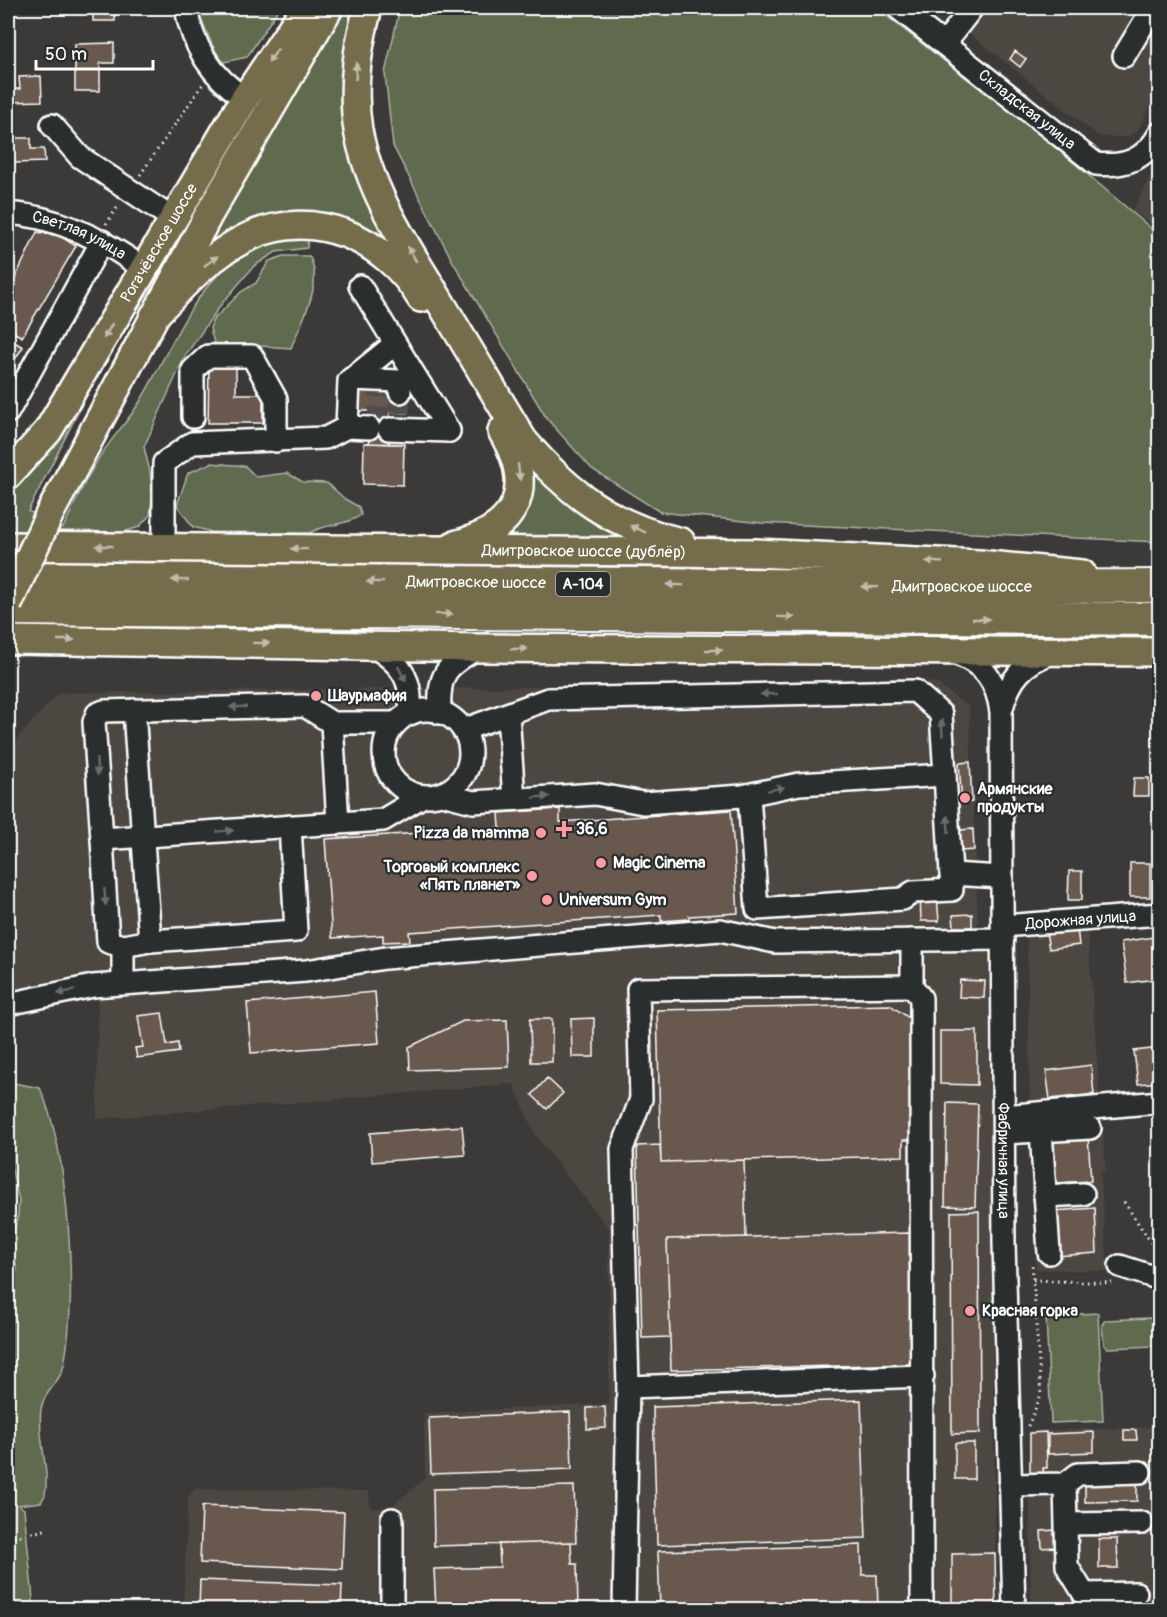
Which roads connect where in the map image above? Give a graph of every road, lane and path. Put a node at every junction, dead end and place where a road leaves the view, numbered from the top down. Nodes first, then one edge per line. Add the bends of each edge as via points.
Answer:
1 (186, 8) edge
2 (305, 8) edge
3 (329, 8) edge
4 (368, 8) edge
5 (898, 8) edge
6 (972, 8) edge
7 (1160, 14) edge
8 (944, 44) junction
9 (1124, 57) dead end
10 (212, 71) junction
11 (245, 98) junction
12 (52, 125) dead end
13 (1160, 134) edge
14 (130, 190) junction
15 (8, 213) edge
16 (173, 219) junction
17 (99, 239) junction
18 (144, 269) junction
19 (360, 286) dead end
20 (154, 316) junction
21 (395, 344) junction
22 (375, 406) junction
23 (8, 412) edge
24 (193, 417) dead end
25 (276, 441) junction
26 (8, 475) edge
27 (8, 546) edge
28 (164, 547) junction
29 (425, 550) junction
30 (756, 553) junction
31 (8, 578) edge
32 (1160, 584) edge
33 (8, 604) edge
34 (8, 609) edge
35 (1160, 619) edge
36 (8, 640) edge
37 (373, 646) junction
38 (478, 648) junction
39 (948, 652) junction
40 (1055, 652) junction
41 (1160, 652) edge
42 (134, 710) junction
43 (440, 712) junction
44 (1001, 712) junction
45 (508, 714) junction
46 (404, 718) junction
47 (332, 723) junction
48 (463, 730) junction
49 (945, 775) junction
50 (432, 795) junction
51 (749, 795) junction
52 (514, 799) junction
53 (338, 823) junction
54 (290, 826) junction
55 (142, 836) junction
56 (102, 839) junction
57 (951, 874) junction
58 (1002, 877) junction
59 (1160, 914) edge
60 (1003, 932) junction
61 (912, 940) junction
62 (150, 941) junction
63 (123, 946) junction
64 (123, 983) junction
65 (912, 986) junction
66 (8, 1004) edge
67 (1160, 1102) edge
68 (1004, 1124) junction
69 (1090, 1128) dead end
70 (1041, 1131) junction
71 (1083, 1194) dead end
72 (1045, 1196) junction
73 (1124, 1202) dead end
74 (1040, 1255) joint
75 (1160, 1256) edge
76 (1117, 1275) joint
77 (1160, 1279) edge
78 (1033, 1280) junction
79 (923, 1376) junction
80 (628, 1387) junction
81 (1027, 1428) dead end
82 (1140, 1472) dead end
83 (1065, 1484) junction
84 (1011, 1485) junction
85 (392, 1520) dead end
86 (1142, 1523) dead end
87 (1066, 1524) junction
88 (45, 1530) dead end
89 (8, 1538) edge
90 (1136, 1593) dead end
91 (392, 1610) edge
92 (624, 1610) edge
93 (921, 1610) edge
94 (1014, 1610) edge

1 - 10 street via 189,29
2 -> 11 main road, Рогачёвское шоссе
3 - 20 main road via 209,213
30 -> 4 main road via 652,535 604,513 580,497 523,440 384,205 368,163 358,131 355,98 355,66
5 - 8 street, Складская улица
6 - 8 street
7 - 9 street via 1150,13
8 - 13 street, Складская улица via 1096,164 1114,166 1144,156
10 - 11 street
10 - 14 path
11 - 16 main road, Рогачёвское шоссе
12 - 14 street via 80,157
14 - 16 street
14 - 17 path
15 - 17 street, Светлая улица via 71,227
16 - 18 main road, Рогачёвское шоссе
17 - 18 street, Светлая улица
17 - 23 street
18 -> 26 main road, Рогачёвское шоссе via 48,430
19 - 21 street
20 -> 29 main road via 193,275 224,252 249,237 278,228 340,230 372,245 386,257 417,292 513,450 520,479 518,497 506,518 493,529 457,545
20 - 33 main road, bridge via 50,513
21 - 22 street
21 - 22 street via 449,431
22 - 25 street via 326,438
24 - 25 street via 193,370 208,356 252,356 276,399
25 - 28 street via 192,442 164,463
28 -> 27 main road, Дмитровское шоссе (дублёр)
29 -> 28 main road, Дмитровское шоссе (дублёр)
29 - 30 main road, Дмитровское шоссе (дублёр)
32 -> 30 main road, Дмитровское шоссе (дублёр) via 979,564
32 -> 31 highway, Дмитровское шоссе / А-104 via 964,588
34 -> 35 highway, Дмитровское шоссе / А-104
36 -> 37 main road
37 - 38 main road
37 -> 46 street via 395,661 410,689
38 -> 39 main road
38 - 43 street via 445,672 439,687
39 - 40 main road
39 - 44 street, Фабричная улица via 967,657 992,678 999,692
40 - 41 main road
40 - 44 street, Фабричная улица via 1034,659 1013,678
47 -> 42 street via 305,706
42 - 55 street
42 -> 56 street via 104,711 97,714 94,722
43 - 46 street via 421,711
43 - 48 street
44 - 58 street, Фабричная улица
45 - 48 street
49 -> 45 street via 941,714 915,691 549,699
45 - 52 street
46 - 47 street
46 - 50 street via 386,740 386,768 397,784
47 - 53 street
48 - 50 street via 470,748 467,767 458,783
51 -> 49 street via 799,784
57 -> 49 street
50 - 52 street via 473,802
50 - 53 street via 383,820
52 -> 51 street via 595,794 643,802
51 - 57 street via 757,909 903,899 913,892 952,890
53 - 54 street
55 -> 54 street
54 - 62 street via 296,931
55 - 56 street
55 - 62 street
56 -> 63 street via 108,942
57 - 58 street
58 - 60 street, Фабричная улица
59 - 60 street, Дорожная улица
60 - 61 street, Дорожная улица
60 - 68 street, Фабричная улица
61 - 64 street, Дорожная улица via 775,942 720,930 385,958 306,971
61 - 65 street
62 - 63 street
63 - 64 street
64 -> 66 street, Дорожная улица
65 - 79 street via 921,998
65 - 80 street via 638,989 641,1100 622,1149
67 - 68 street
68 - 70 street
68 - 84 street, Фабричная улица
69 - 70 street
70 - 72 street
71 - 72 street
72 - 74 street
73 - 75 path
74 - 78 path
76 - 77 street
76 - 78 path
78 - 81 path via 1041,1395
79 - 80 street
79 - 93 street
80 - 92 street
82 - 83 street via 1078,1474
83 - 84 street
83 - 87 street
84 - 94 street, Фабричная улица
85 - 91 street
86 - 87 street
87 - 90 street via 1067,1566 1084,1594
88 - 89 path

